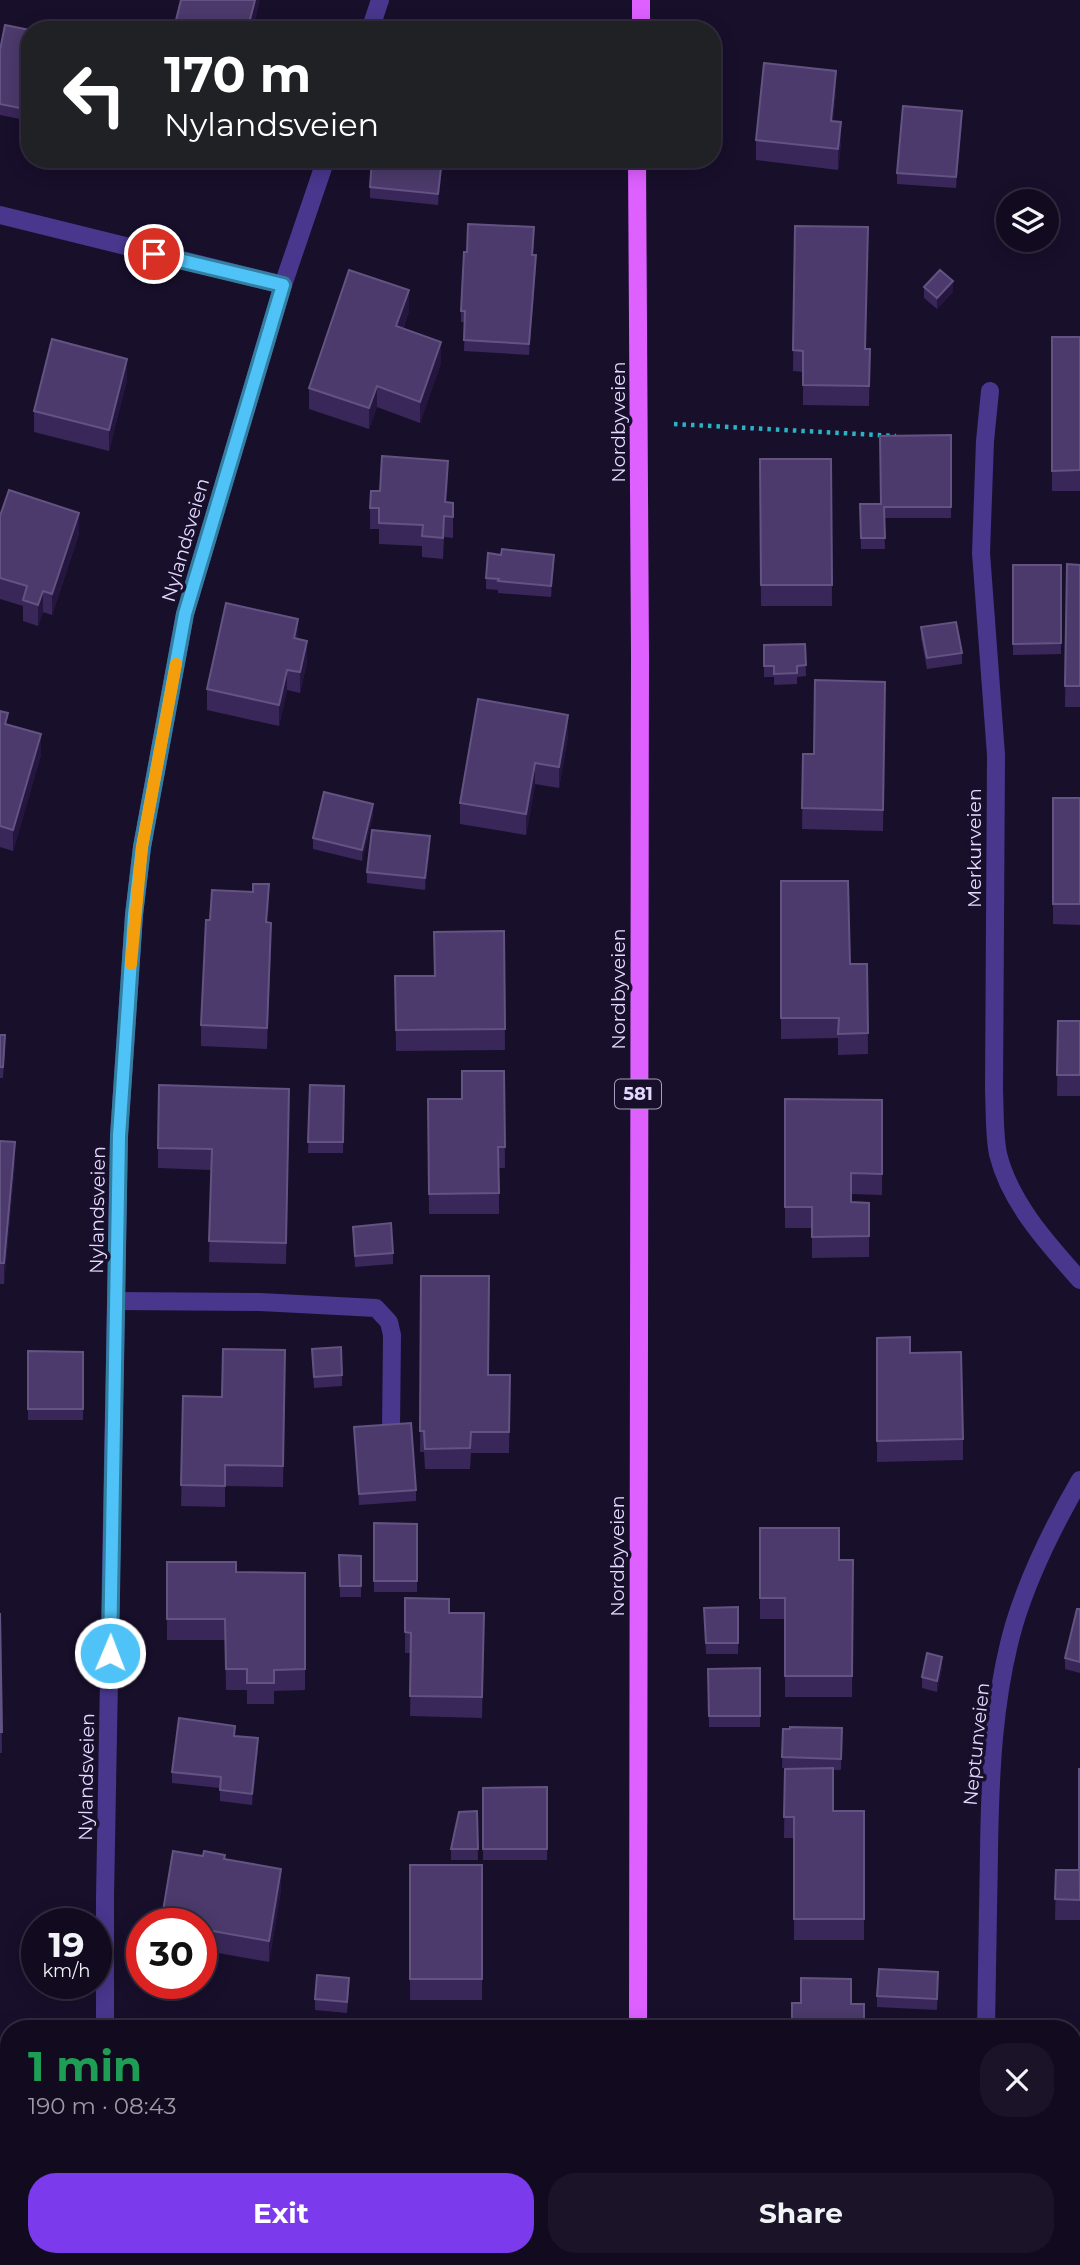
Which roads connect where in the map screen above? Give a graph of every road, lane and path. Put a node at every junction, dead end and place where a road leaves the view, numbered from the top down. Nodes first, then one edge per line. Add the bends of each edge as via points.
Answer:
1 (380, 0) edge
2 (642, 0) edge
3 (373, 21) edge
4 (641, 21) edge
5 (323, 168) edge
6 (637, 168) edge
7 (0, 215) edge
8 (283, 285) junction
9 (990, 391) dead end
10 (666, 424) dead end
11 (901, 436) edge
12 (1080, 1280) edge
13 (116, 1301) junction
14 (391, 1429) edge
15 (1080, 1480) edge
16 (105, 2020) edge
17 (638, 2020) edge
18 (986, 2020) edge

1 - 3 street
2 - 4 main road
5 - 8 street, Nylandsveien
6 - 17 main road, Nordbyveien / 581
7 - 8 street
8 - 13 street, Nylandsveien via 185,614 142,847 119,1136
9 - 12 street, Merkurveien via 981,553 996,755 994,1090 998,1154 1042,1237
10 - 11 path
13 - 14 street via 376,1308 389,1322 391,1335
13 - 16 street, Nylandsveien
15 - 18 street, Neptunveien via 1032,1576 1014,1625 1003,1679 990,1786

